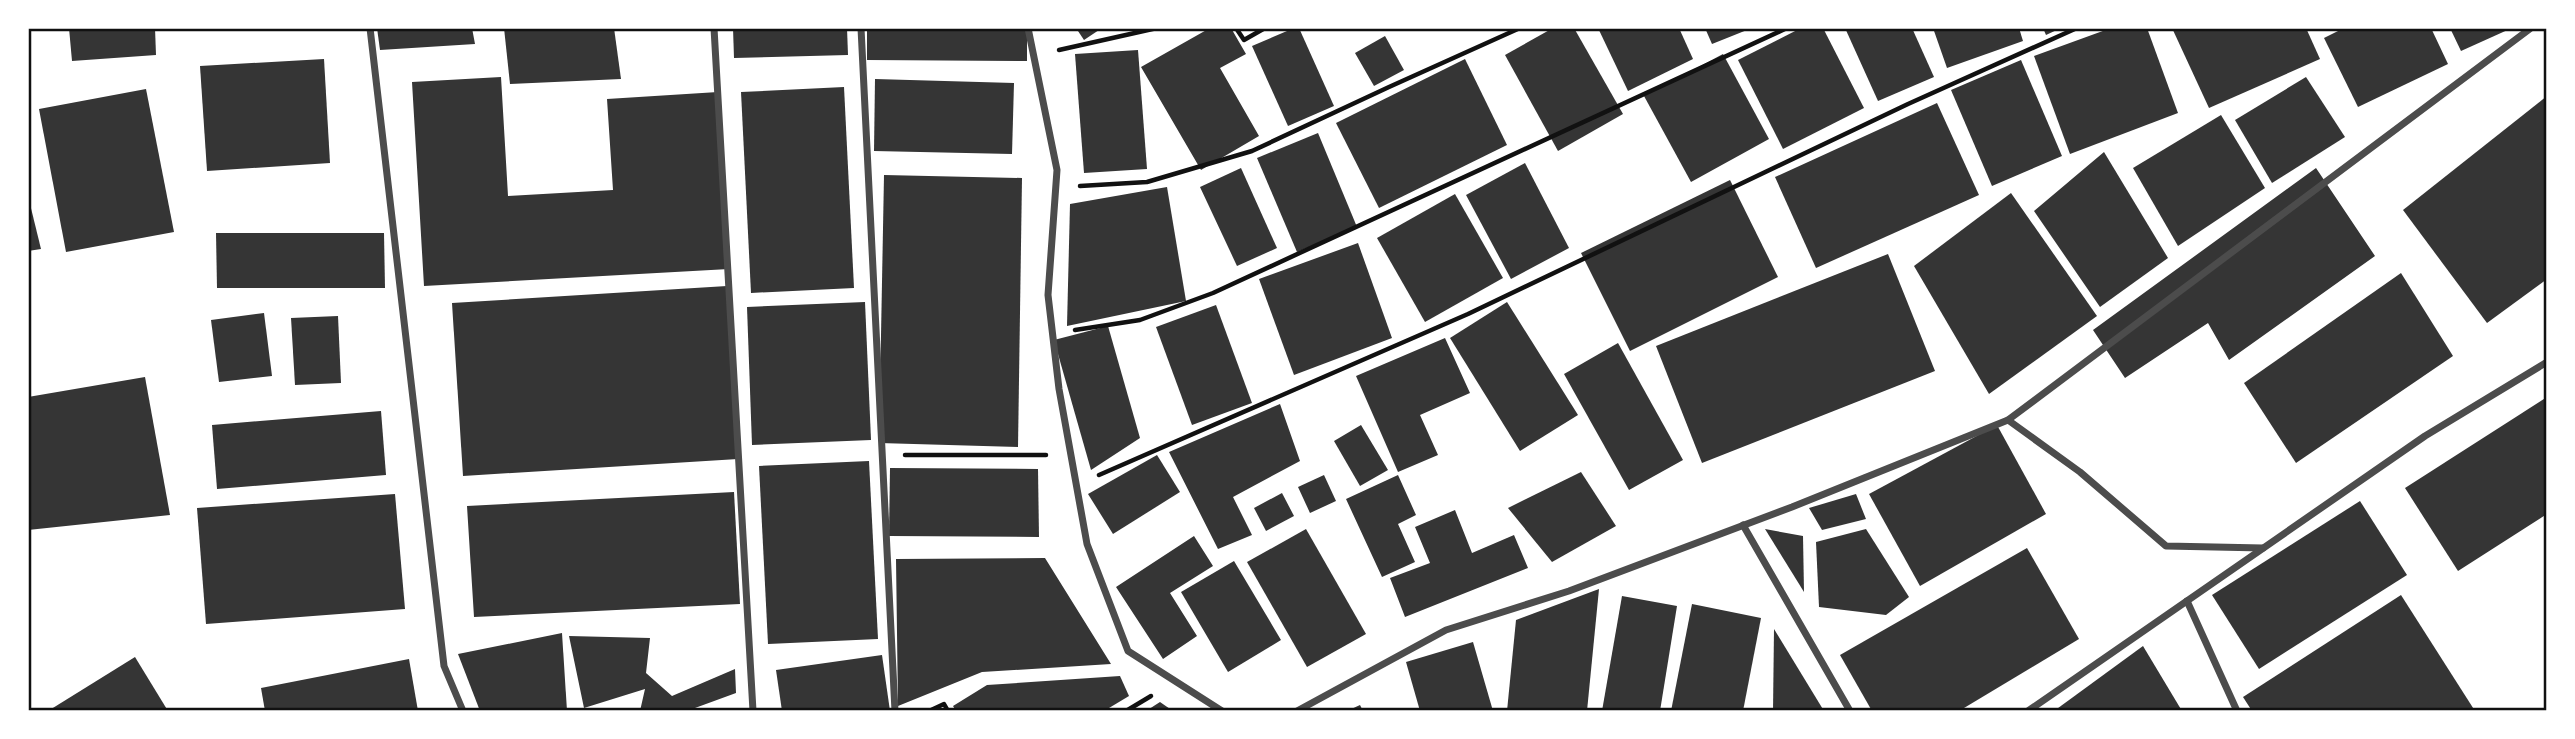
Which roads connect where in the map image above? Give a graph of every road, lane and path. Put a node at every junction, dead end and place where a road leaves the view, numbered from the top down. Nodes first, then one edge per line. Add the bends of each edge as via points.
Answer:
1 (370, 28) edge
2 (714, 28) edge
3 (860, 28) edge
4 (1028, 28) edge
5 (1157, 28) edge
6 (1236, 28) edge
7 (1265, 28) edge
8 (1520, 28) edge
9 (1787, 28) edge
10 (2077, 28) edge
11 (2531, 28) edge
12 (1033, 54) junction
13 (1055, 187) junction
14 (1052, 333) junction
15 (2547, 362) edge
16 (2008, 420) junction
17 (1071, 454) junction
18 (883, 455) junction
19 (1076, 485) junction
20 (1743, 526) junction
21 (2263, 548) junction
22 (2188, 601) junction
23 (463, 711) edge
24 (753, 711) edge
25 (895, 711) edge
26 (929, 711) edge
27 (948, 711) edge
28 (1222, 711) edge
29 (1297, 711) edge
30 (1850, 711) edge
31 (2028, 711) edge
32 (2237, 711) edge

1 - 23 street via 444,666
2 - 24 street
3 - 18 street
4 - 12 street
5 - 12 path
6 - 7 path via 1244,40
8 - 13 path via 1252,151 1147,182
9 - 14 path via 1213,293 1140,320
10 - 19 path via 1468,314
11 - 16 street
12 - 13 street via 1057,170
13 - 14 street via 1048,295
14 - 17 street
15 - 21 street via 2424,436
16 - 20 street
16 - 21 street via 2080,471 2166,546
17 - 18 path
17 - 19 street
18 - 25 street
19 - 28 street via 1087,544 1128,651
20 - 29 street via 1569,591 1446,630
20 - 30 street
21 - 22 street
22 - 31 street
22 - 32 street
26 - 27 path via 944,704

